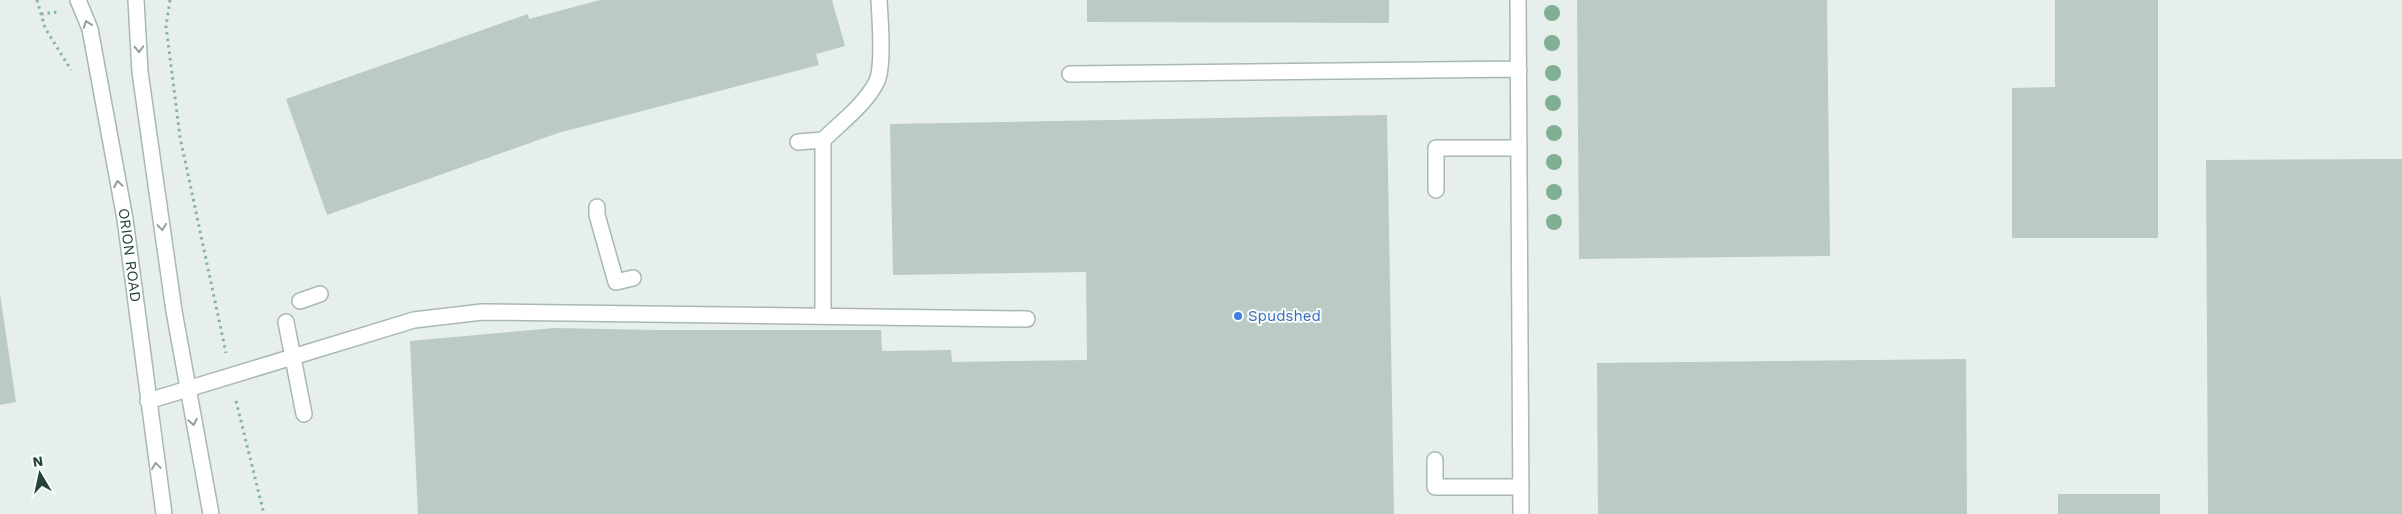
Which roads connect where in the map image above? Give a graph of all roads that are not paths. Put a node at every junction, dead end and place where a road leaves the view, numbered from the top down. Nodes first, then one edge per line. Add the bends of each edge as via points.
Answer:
1 (78, 0) edge
2 (136, 0) edge
3 (880, 0) edge
4 (1518, 0) edge
5 (1519, 69) junction
6 (1070, 74) dead end
7 (823, 140) junction
8 (798, 142) dead end
9 (1519, 148) junction
10 (1436, 190) dead end
11 (598, 207) dead end
12 (633, 278) dead end
13 (320, 294) dead end
14 (300, 301) dead end
15 (823, 316) junction
16 (1027, 319) dead end
17 (286, 322) dead end
18 (292, 358) junction
19 (188, 389) junction
20 (148, 401) junction
21 (304, 414) dead end
22 (1435, 460) dead end
23 (1521, 487) junction
24 (164, 514) edge
25 (211, 514) edge
26 (1521, 514) edge

20 -> 1 street, ORION ROAD via 121,201 90,29
2 -> 19 street via 140,72
3 - 7 street via 878,79 868,95
4 - 5 street
5 - 6 street
5 - 9 street
7 - 8 street
7 - 15 street
9 - 10 street via 1436,148
9 - 23 street
11 - 12 street via 597,215 616,282
13 - 14 street
15 - 16 street
15 - 18 street via 482,312 414,320
17 - 18 street
18 - 19 street
18 - 21 street
19 - 20 street
19 -> 25 street
24 -> 20 street, ORION ROAD
22 - 23 street via 1435,487
23 - 26 street

